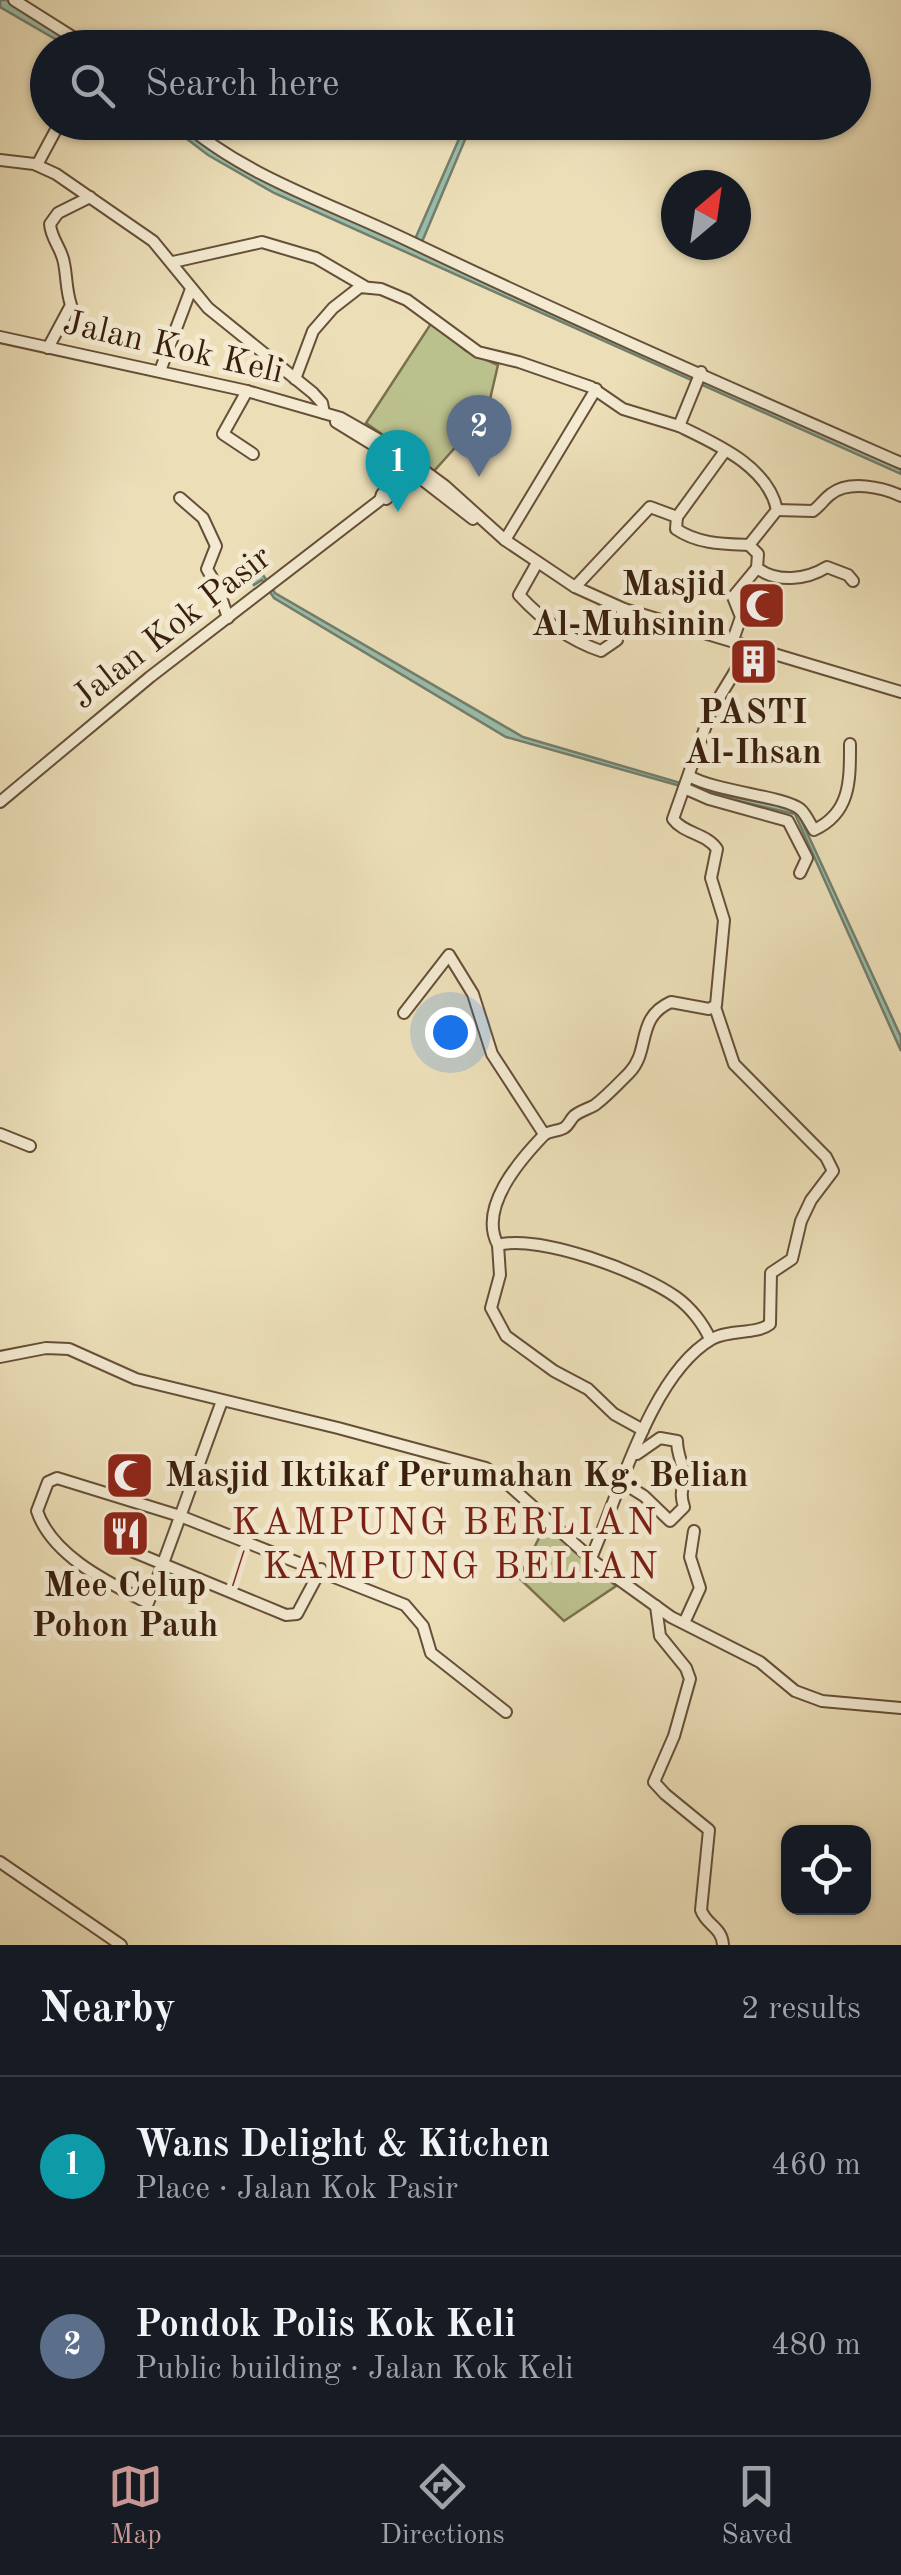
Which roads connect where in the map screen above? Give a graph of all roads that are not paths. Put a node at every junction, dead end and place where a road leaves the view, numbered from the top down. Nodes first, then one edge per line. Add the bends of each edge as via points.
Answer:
1 (14, 0) edge
2 (62, 30) edge
3 (50, 140) edge
4 (210, 140) edge
5 (2, 164) edge
6 (37, 165) junction
7 (90, 197) junction
8 (173, 262) junction
9 (367, 288) junction
10 (191, 289) junction
11 (0, 336) edge
12 (48, 348) junction
13 (160, 371) junction
14 (295, 379) junction
15 (699, 379) junction
16 (596, 389) junction
17 (247, 391) junction
18 (328, 414) junction
19 (679, 426) junction
20 (725, 450) junction
21 (392, 452) junction
22 (253, 454) dead end
23 (901, 463) edge
24 (413, 472) junction
25 (430, 485) junction
26 (444, 486) junction
27 (395, 488) junction
28 (901, 496) edge
29 (180, 498) dead end
30 (777, 510) junction
31 (678, 517) junction
32 (502, 537) junction
33 (749, 545) junction
34 (537, 563) junction
35 (757, 568) junction
36 (853, 581) dead end
37 (575, 587) junction
38 (624, 609) junction
39 (228, 618) junction
40 (733, 640) junction
41 (750, 645) junction
42 (901, 692) edge
43 (850, 744) dead end
44 (689, 776) junction
45 (684, 788) junction
46 (0, 802) edge
47 (800, 873) dead end
48 (715, 1007) junction
49 (404, 1013) dead end
50 (0, 1134) edge
51 (544, 1134) junction
52 (30, 1146) dead end
53 (498, 1245) junction
54 (710, 1339) junction
55 (0, 1357) edge
56 (222, 1400) junction
57 (643, 1430) junction
58 (633, 1458) junction
59 (623, 1483) junction
60 (180, 1516) junction
61 (694, 1531) dead end
62 (114, 1536) dead end
63 (591, 1558) junction
64 (163, 1564) junction
65 (321, 1569) junction
66 (656, 1606) junction
67 (684, 1624) junction
68 (901, 1708) edge
69 (506, 1712) dead end
70 (0, 1862) edge
71 (121, 1945) edge
72 (723, 1945) edge

1 - 2 street
3 - 6 street
4 - 15 street via 242,162
5 - 6 street
6 - 7 street
7 - 8 street
7 - 12 street via 50,224 64,260 70,306
8 - 9 street via 262,242 316,258
8 - 10 street
9 - 14 street via 353,291 313,331
9 - 16 street via 408,300 470,349
10 - 13 street
10 - 14 street
11 - 12 street, Jalan Kok Keli
12 - 13 street, Jalan Kok Keli
13 - 17 street, Jalan Kok Keli
14 - 18 street
15 - 19 street
15 - 23 street
16 - 19 street via 619,407
16 - 32 street
17 - 18 street, Jalan Kok Keli
17 - 22 street via 223,434
18 - 21 street, Jalan Kok Keli
19 - 20 street
20 - 30 street via 764,480
20 - 31 street
21 - 24 street, Jalan Kok Keli
21 - 26 street, Jalan Kok Keli
21 - 27 street
24 - 25 street, Jalan Kok Keli
24 - 26 street
24 - 27 street, Jalan Kok Pasir
25 - 27 street
25 - 32 street, Jalan Kok Keli
26 - 32 street, Jalan Kok Keli
27 - 39 street, Jalan Kok Pasir
28 - 30 street via 852,487 806,513
29 - 39 street via 204,518 216,546 207,570
30 - 33 street
31 - 33 street via 676,529 689,537
31 - 37 street via 649,508
32 - 34 street, Jalan Kok Keli
33 - 35 street via 759,556
34 - 37 street, Jalan Kok Keli
34 - 38 street via 519,595 573,639 601,651 616,640
35 - 36 street via 780,578 828,567
35 - 40 street via 733,597 741,617
37 - 38 street, Jalan Kok Keli
38 - 40 street, Jalan Kok Keli
39 - 46 street, Jalan Kok Pasir
40 - 41 street, Jalan Kok Keli
41 - 42 street, Jalan Kok Keli
41 - 44 street via 714,704
43 - 44 street via 846,799 814,830 792,805
44 - 45 street
45 - 47 street via 788,821 807,858
45 - 48 street via 675,823 717,848 711,878 724,920
48 - 51 street via 665,1005 649,1022 632,1070 564,1128
48 - 54 street via 734,1064 833,1171 806,1210 792,1259 771,1273 768,1327
49 - 51 street via 450,955 473,994 492,1054
50 - 52 street
51 - 53 street via 500,1193 494,1210
53 - 54 street via 522,1242 575,1253 651,1280 680,1300
53 - 57 street via 492,1308 506,1336
54 - 57 street via 678,1370
55 - 56 street via 68,1349 136,1379
56 - 60 street
56 - 63 street via 486,1468
57 - 58 street
58 - 59 street
58 - 59 street via 660,1438 677,1441 684,1507 670,1521
59 - 63 street
60 - 64 street
60 - 64 street via 56,1478 37,1506 58,1545 148,1603
60 - 65 street
61 - 67 street via 690,1557 700,1588
62 - 64 street
63 - 66 street
64 - 65 street via 286,1615 304,1604
65 - 69 street via 406,1605 423,1626 431,1653
66 - 67 street
66 - 72 street via 658,1631 690,1679 654,1782 710,1830 701,1910
67 - 68 street via 760,1662 809,1698
70 - 71 street

